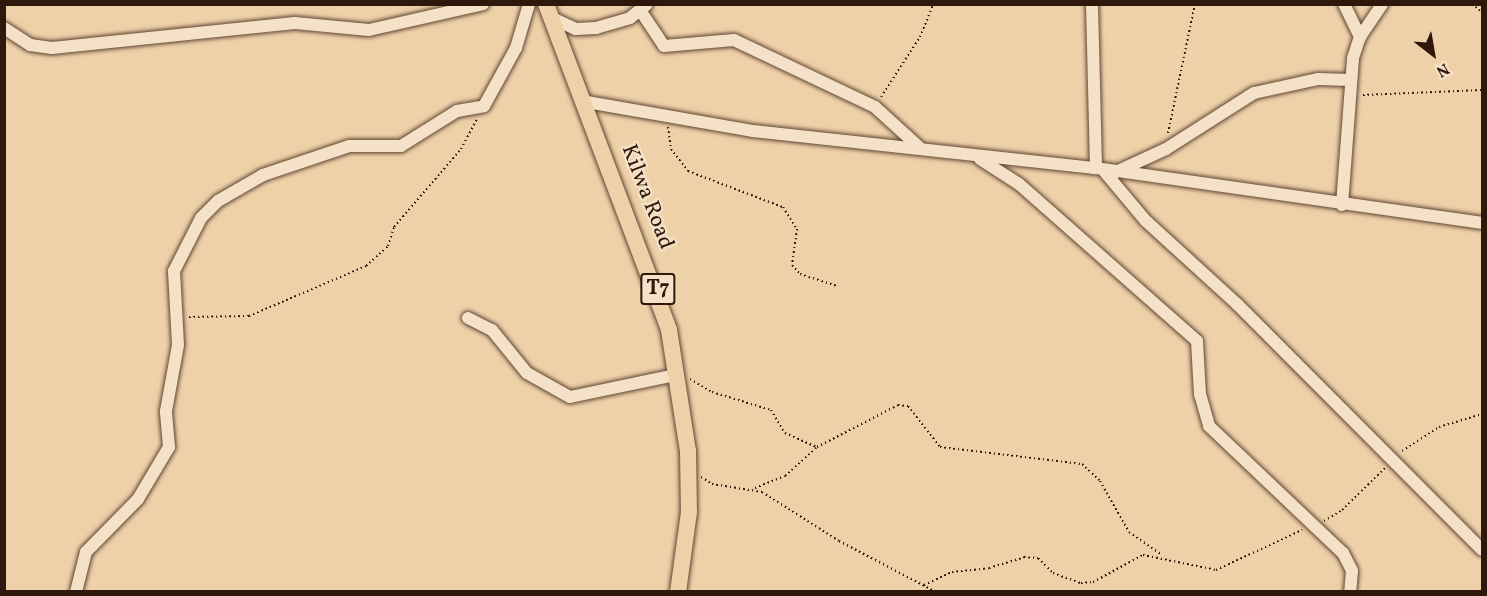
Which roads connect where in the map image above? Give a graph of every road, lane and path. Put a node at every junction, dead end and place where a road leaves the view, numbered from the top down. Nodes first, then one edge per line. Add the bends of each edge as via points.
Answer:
1 (483, 4) edge
2 (529, 4) edge
3 (933, 4) edge
4 (1092, 4) edge
5 (1196, 4) edge
6 (1344, 4) edge
7 (1382, 4) edge
8 (1472, 4) edge
9 (644, 7) edge
10 (549, 11) edge
11 (1482, 12) edge
12 (4, 28) edge
13 (1360, 37) junction
14 (1350, 80) junction
15 (1482, 90) edge
16 (1352, 95) junction
17 (586, 102) junction
18 (484, 106) junction
19 (875, 106) junction
20 (667, 116) junction
21 (920, 147) junction
22 (1166, 149) junction
23 (978, 158) junction
24 (1105, 170) junction
25 (1342, 205) junction
26 (1482, 223) edge
27 (836, 285) dead end
28 (176, 317) junction
29 (468, 318) dead end
30 (675, 375) junction
31 (1482, 414) edge
32 (817, 447) junction
33 (1393, 459) junction
34 (689, 469) junction
35 (755, 488) junction
36 (1316, 525) junction
37 (1482, 550) edge
38 (1164, 556) junction
39 (924, 585) junction
40 (76, 591) edge
41 (678, 591) edge
42 (936, 591) edge
43 (1350, 591) edge

1 - 12 street via 369,30 284,23 52,48 30,45
2 - 18 street via 516,48
3 - 19 path via 920,37
4 - 24 street
5 - 22 path
6 - 13 street
7 - 13 street
8 - 11 path
9 - 10 street via 596,28 576,29
9 - 19 street via 664,46 734,40
10 - 17 highway, Kilwa Road / T7
13 - 14 street
14 - 16 street
14 - 22 street via 1318,80 1254,93
15 - 16 path
16 - 25 street
17 - 20 street
17 - 30 highway, Kilwa Road / T7 via 660,294
18 - 28 path via 461,149 394,227 388,246 366,266 249,316
18 - 28 street via 457,111 401,146 333,150 305,165 263,175 218,201 191,232 174,271
19 - 21 street
20 - 21 street via 837,142
20 - 27 path via 671,149 688,171 783,207 797,229 792,265 800,274
21 - 23 street
22 - 24 street
23 - 24 street
23 - 36 street via 1019,184 1197,341 1202,406 1209,426
24 - 25 street
24 - 33 street via 1146,221
25 - 26 street
28 - 40 street via 178,345 166,411 169,447 138,499 86,552
29 - 30 street via 492,330 527,373 570,397
30 - 32 path via 771,410 785,433
30 - 34 highway, Kilwa Road / T7
31 - 33 path via 1428,432
32 - 35 path via 784,477
32 - 38 path via 898,405 908,406 940,447 1082,464 1100,481 1129,532
33 - 36 path via 1342,510
33 - 37 street
34 - 35 path via 712,484
34 - 41 highway, Kilwa Road / T7 via 689,512
35 - 39 path
36 - 38 path via 1216,570
36 - 43 street via 1349,561
38 - 39 path via 1143,555 1094,582 1070,579 1038,558 1024,557 989,568 952,572
39 - 42 path

